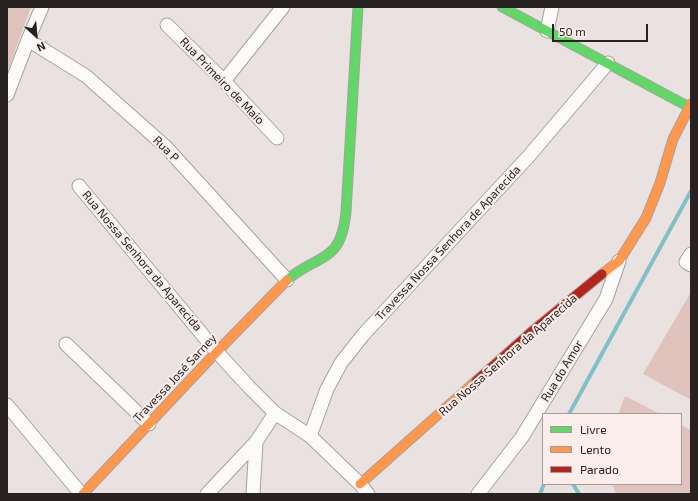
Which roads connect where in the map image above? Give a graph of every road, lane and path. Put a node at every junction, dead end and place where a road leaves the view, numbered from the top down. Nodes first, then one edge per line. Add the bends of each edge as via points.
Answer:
1 (42, 7) edge
2 (283, 7) edge
3 (358, 7) edge
4 (502, 7) edge
5 (552, 7) edge
6 (167, 26) dead end
7 (547, 31) junction
8 (28, 40) junction
9 (608, 63) junction
10 (224, 81) junction
11 (7, 95) edge
12 (690, 106) edge
13 (277, 138) dead end
14 (79, 186) dead end
15 (620, 261) junction
16 (287, 280) junction
17 (66, 344) dead end
18 (216, 351) junction
19 (7, 405) edge
20 (275, 413) junction
21 (149, 424) junction
22 (310, 436) junction
23 (256, 442) junction
24 (364, 489) edge
25 (82, 494) edge
26 (207, 494) edge
27 (253, 494) edge
28 (478, 494) edge

1 - 8 street
2 - 10 street
3 - 16 street via 345,220 341,239 335,249 326,256
4 - 7 street
5 - 7 street
6 - 10 street, Rua Primeiro de Maio
7 - 9 street
8 - 11 street
8 - 16 street, Rua P via 86,76 166,147
9 - 12 street
9 - 22 street, Travessa Nossa Senhora de Aparecida via 528,158 363,335 341,363 326,390
10 - 13 street, Rua Primeiro de Maio
12 - 15 street, Rua Nossa Senhora da Aparecida via 673,139 646,218
14 - 18 street, Rua Nossa Senhora da Aparecida
15 - 24 street, Rua Nossa Senhora da Aparecida via 530,333
15 - 28 street, Rua do Amor via 606,299 522,437
16 - 18 street, Travessa José Sarney
17 - 21 street
18 - 20 street, Rua Nossa Senhora da Aparecida
18 - 21 street, Travessa José Sarney
19 - 25 street
20 - 22 street, Rua Nossa Senhora da Aparecida
20 - 23 street
21 - 25 street, Travessa José Sarney
22 - 24 street, Rua Nossa Senhora da Aparecida
23 - 26 street
23 - 27 street

